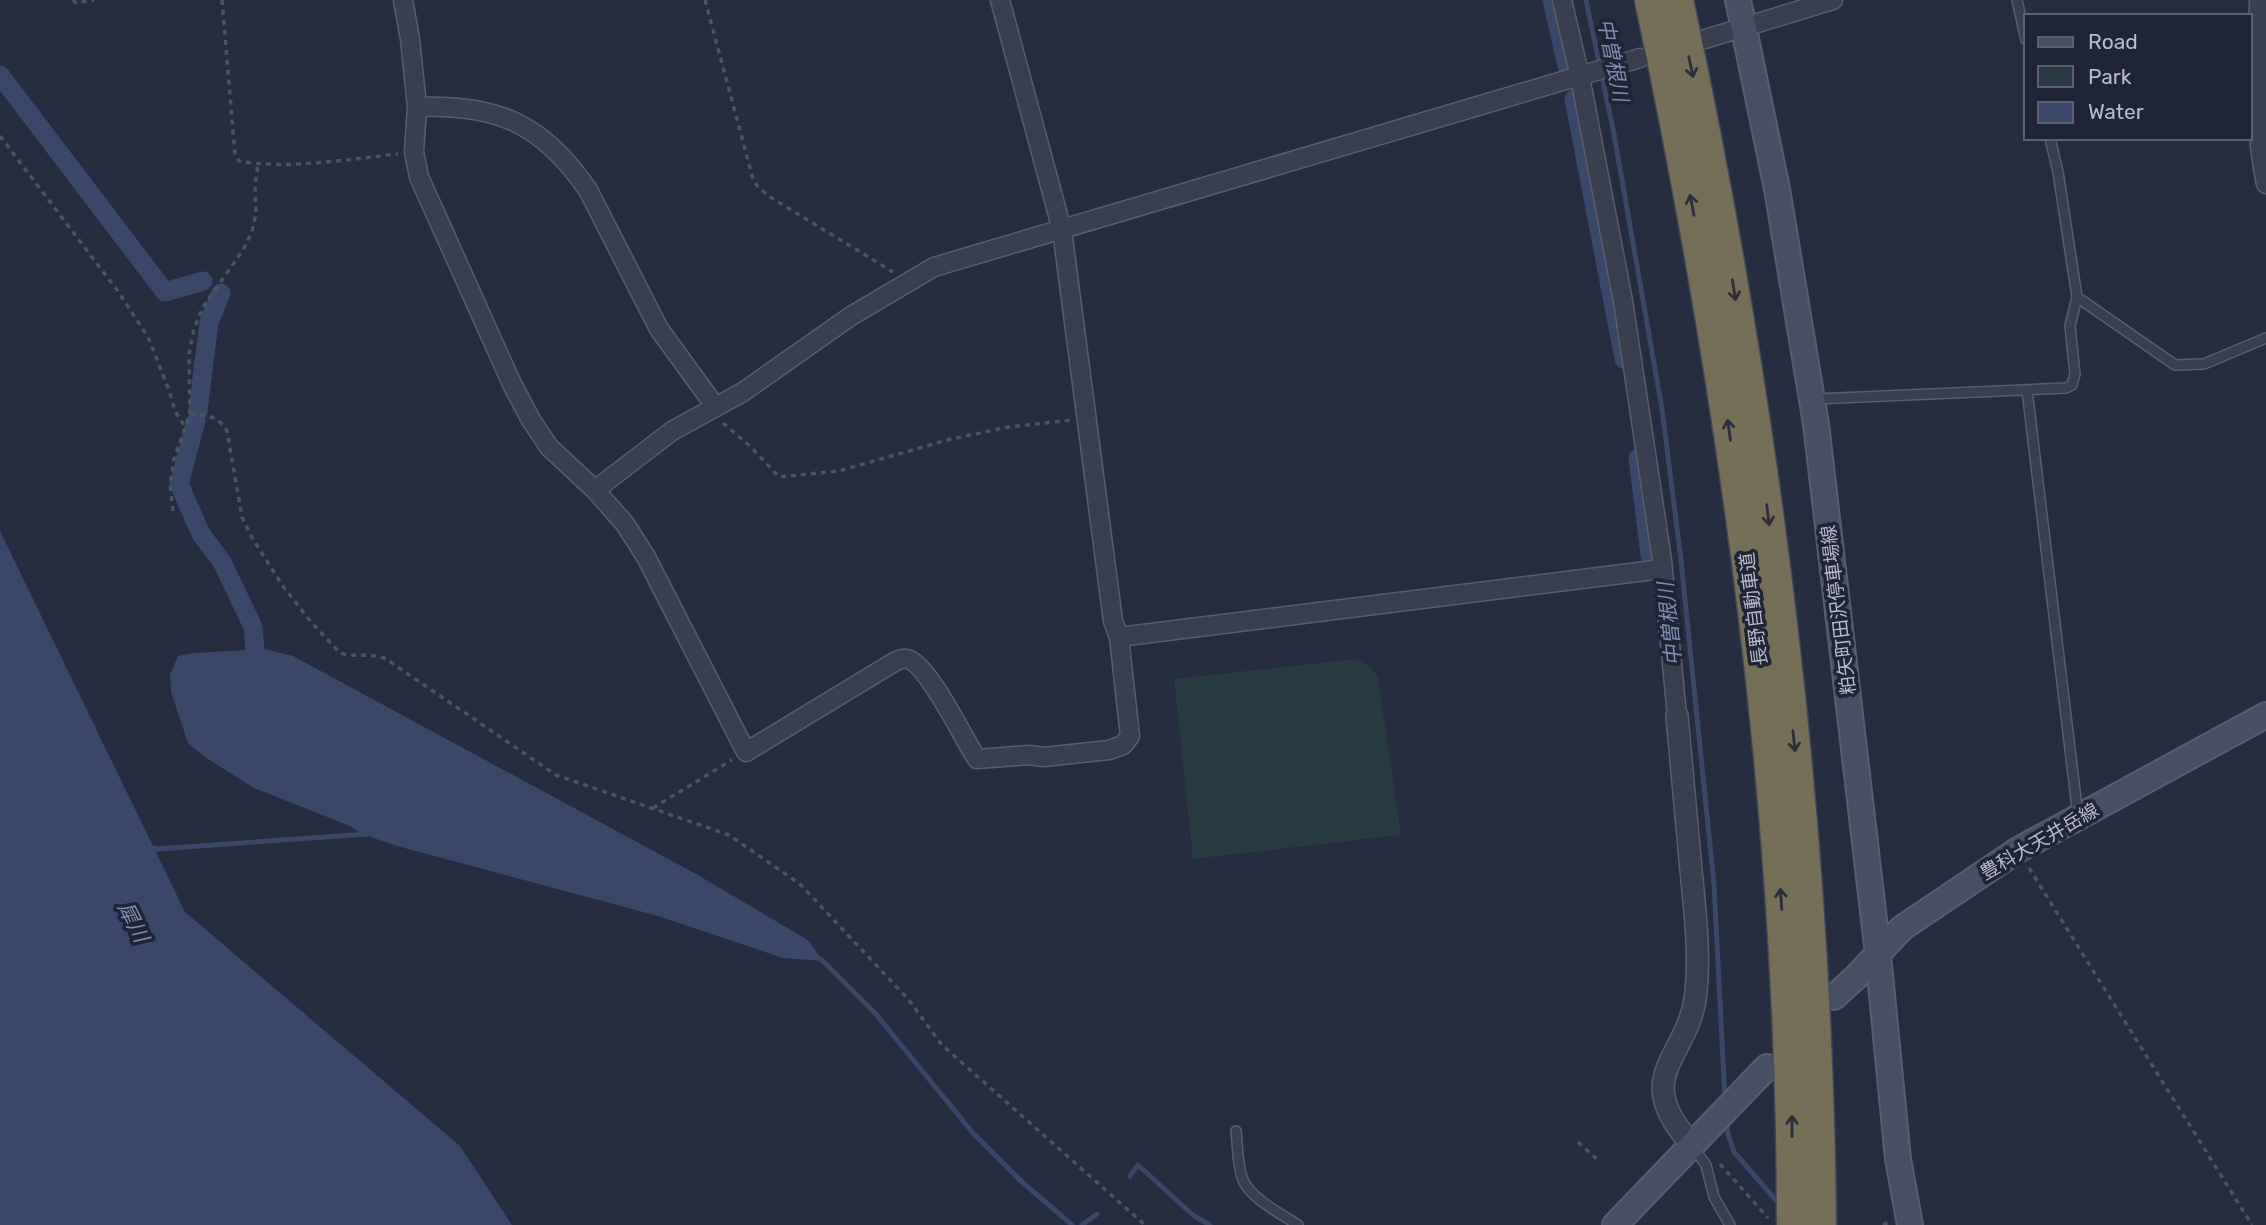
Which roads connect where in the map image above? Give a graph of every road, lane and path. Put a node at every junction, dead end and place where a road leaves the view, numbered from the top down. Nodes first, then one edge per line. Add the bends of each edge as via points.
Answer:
1 (74, 0) edge
2 (94, 0) edge
3 (222, 0) edge
4 (403, 0) edge
5 (705, 0) edge
6 (1000, 0) edge
7 (1563, 0) edge
8 (1651, 0) edge
9 (1677, 0) edge
10 (1738, 0) edge
11 (1833, 0) edge
12 (2017, 0) edge
13 (2259, 0) edge
14 (1744, 26) junction
15 (2024, 31) edge
16 (1705, 39) dead end
17 (1640, 58) dead end
18 (1583, 75) junction
19 (417, 107) junction
20 (2262, 130) edge
21 (0, 136) edge
22 (2050, 140) edge
23 (414, 152) junction
24 (258, 165) junction
25 (2266, 184) edge
26 (1062, 230) junction
27 (907, 281) junction
28 (2077, 297) junction
29 (2266, 338) edge
30 (2027, 390) junction
31 (1812, 399) junction
32 (715, 406) junction
33 (190, 414) junction
34 (1087, 418) junction
35 (186, 428) junction
36 (595, 490) junction
37 (173, 511) dead end
38 (1662, 569) junction
39 (1119, 637) junction
40 (2266, 715) edge
41 (1677, 716) joint
42 (747, 752) junction
43 (653, 808) junction
44 (2078, 817) junction
45 (2018, 850) junction
46 (1878, 954) junction
47 (1834, 997) dead end
48 (1767, 1067) dead end
49 (1236, 1131) dead end
50 (1694, 1141) junction
51 (1578, 1142) dead end
52 (1600, 1162) dead end
53 (1806, 1217) edge
54 (1899, 1223) edge
55 (1145, 1225) edge
56 (1298, 1225) edge
57 (1615, 1225) edge
58 (1730, 1225) edge
59 (1774, 1225) edge
60 (1883, 1225) edge
61 (2252, 1225) edge

1 - 2 path
3 - 24 path via 235,155 239,161
4 - 19 street
5 - 27 path via 758,187
6 - 26 street
7 - 18 street
53 -> 8 highway, 長野自動車道 via 1792,1109 1786,968 1758,645 1721,373
9 -> 53 highway, 長野自動車道 via 1727,246 1784,643 1812,964 1818,1108
10 - 14 main road, 粕矢町田沢停車場線
11 - 14 street
12 - 15 lane
13 - 20 street via 2257,97
14 - 16 street
14 - 31 main road, 粕矢町田沢停車場線
17 - 18 street
18 - 26 street
18 - 38 street via 1623,301
19 - 23 street
19 - 32 street via 479,109 535,132 555,149 588,190 659,329
20 - 25 street via 2260,154
21 - 35 path via 148,337 175,411
22 - 28 lane
23 - 24 path
23 - 36 street via 430,204 518,396 549,447
24 - 33 path via 252,232 203,307 194,329 189,354
26 - 27 street via 934,267
26 - 34 street
27 - 32 street via 743,392
28 - 29 lane via 2175,365 2204,364
28 - 30 lane via 2070,326 2075,381 2066,388
30 - 31 lane
30 - 44 lane
31 - 46 main road, 粕矢町田沢停車場線
32 - 34 path via 719,419 779,477 839,471 1009,427
32 - 36 street via 672,431
33 - 35 path
33 - 43 path via 222,423 242,517 251,536 282,585 341,653 378,655 556,775
34 - 39 street via 1113,621
35 - 37 path via 174,459
36 - 42 street via 646,557
38 - 39 street
38 - 41 street
39 - 42 street via 1130,736 1123,746 1044,757 978,759 932,681 907,659 896,661
40 - 44 main road, 豊科大天井岳線
41 - 50 street via 1697,971 1692,1015 1663,1081 1670,1116
42 - 43 path
43 - 55 path via 729,835 800,884 908,999 942,1045
44 - 45 main road, 豊科大天井岳線
45 - 46 main road, 豊科大天井岳線 via 1902,928
45 - 61 path
46 - 47 main road, 豊科大天井岳線
46 - 54 main road, 粕矢町田沢停車場線 via 1898,1159
48 - 50 main road
49 - 56 lane via 1244,1183
50 - 57 main road
50 - 58 lane via 1714,1198
50 - 59 path
51 - 52 path
54 - 60 path

